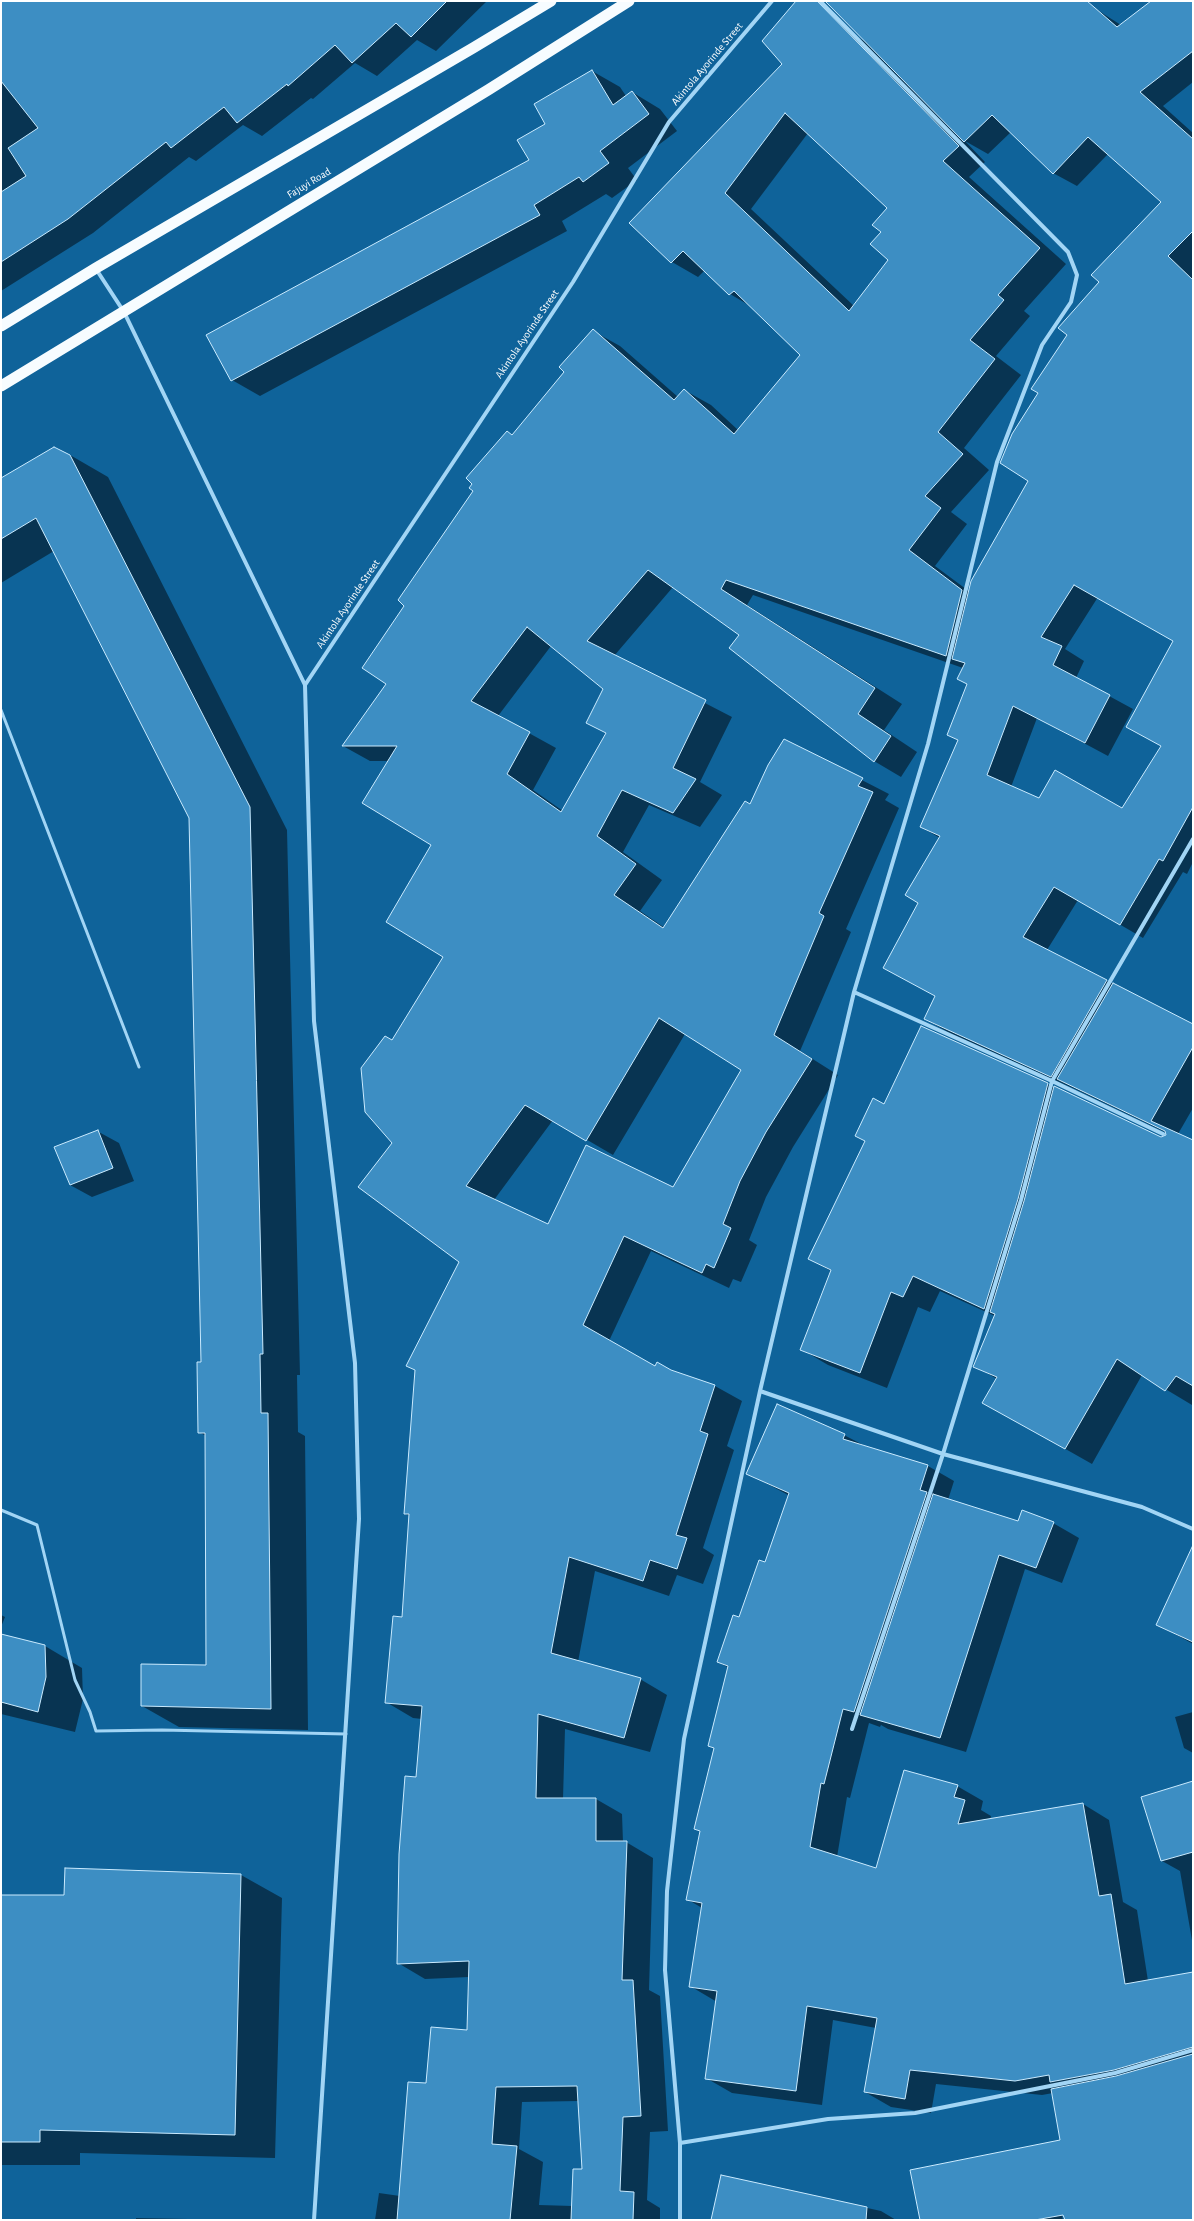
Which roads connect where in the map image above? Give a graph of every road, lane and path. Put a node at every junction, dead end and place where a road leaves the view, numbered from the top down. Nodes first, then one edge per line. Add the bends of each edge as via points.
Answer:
1 (551, 1) edge
2 (629, 1) edge
3 (772, 1) edge
4 (820, 1) edge
5 (96, 268) junction
6 (124, 312) junction
7 (1, 326) edge
8 (1, 386) edge
9 (305, 685) junction
10 (1, 710) edge
11 (1193, 839) edge
12 (854, 992) junction
13 (139, 1067) dead end
14 (1052, 1081) junction
15 (1163, 1134) dead end
16 (760, 1392) junction
17 (943, 1454) junction
18 (1, 1510) edge
19 (1193, 1529) edge
20 (852, 1729) dead end
21 (346, 1734) junction
22 (1193, 2050) edge
23 (680, 2143) junction
24 (314, 2220) edge
25 (680, 2220) edge

1 - 5 highway
2 - 6 highway, Fajuyi Road
3 - 9 street, Akintola Ayorinde Street via 669,122 573,282
4 - 12 street via 1068,252 1077,275 1071,302 1042,345 997,462 928,744
5 - 6 street
5 - 7 highway
6 - 8 highway, Fajuyi Road
6 - 9 street
9 - 21 street via 314,1021 355,1363 359,1519
10 - 13 lane
11 - 14 street
12 - 14 street
12 - 16 street
14 - 15 street
14 - 17 street via 1021,1200
16 - 17 street
16 - 23 street via 684,1740 667,1884 665,1970
17 - 19 street via 1142,1507
17 - 20 street
18 - 21 lane via 37,1525 75,1680 96,1731
21 - 24 street
22 - 23 street via 1115,2073 915,2113 828,2119
23 - 25 street

